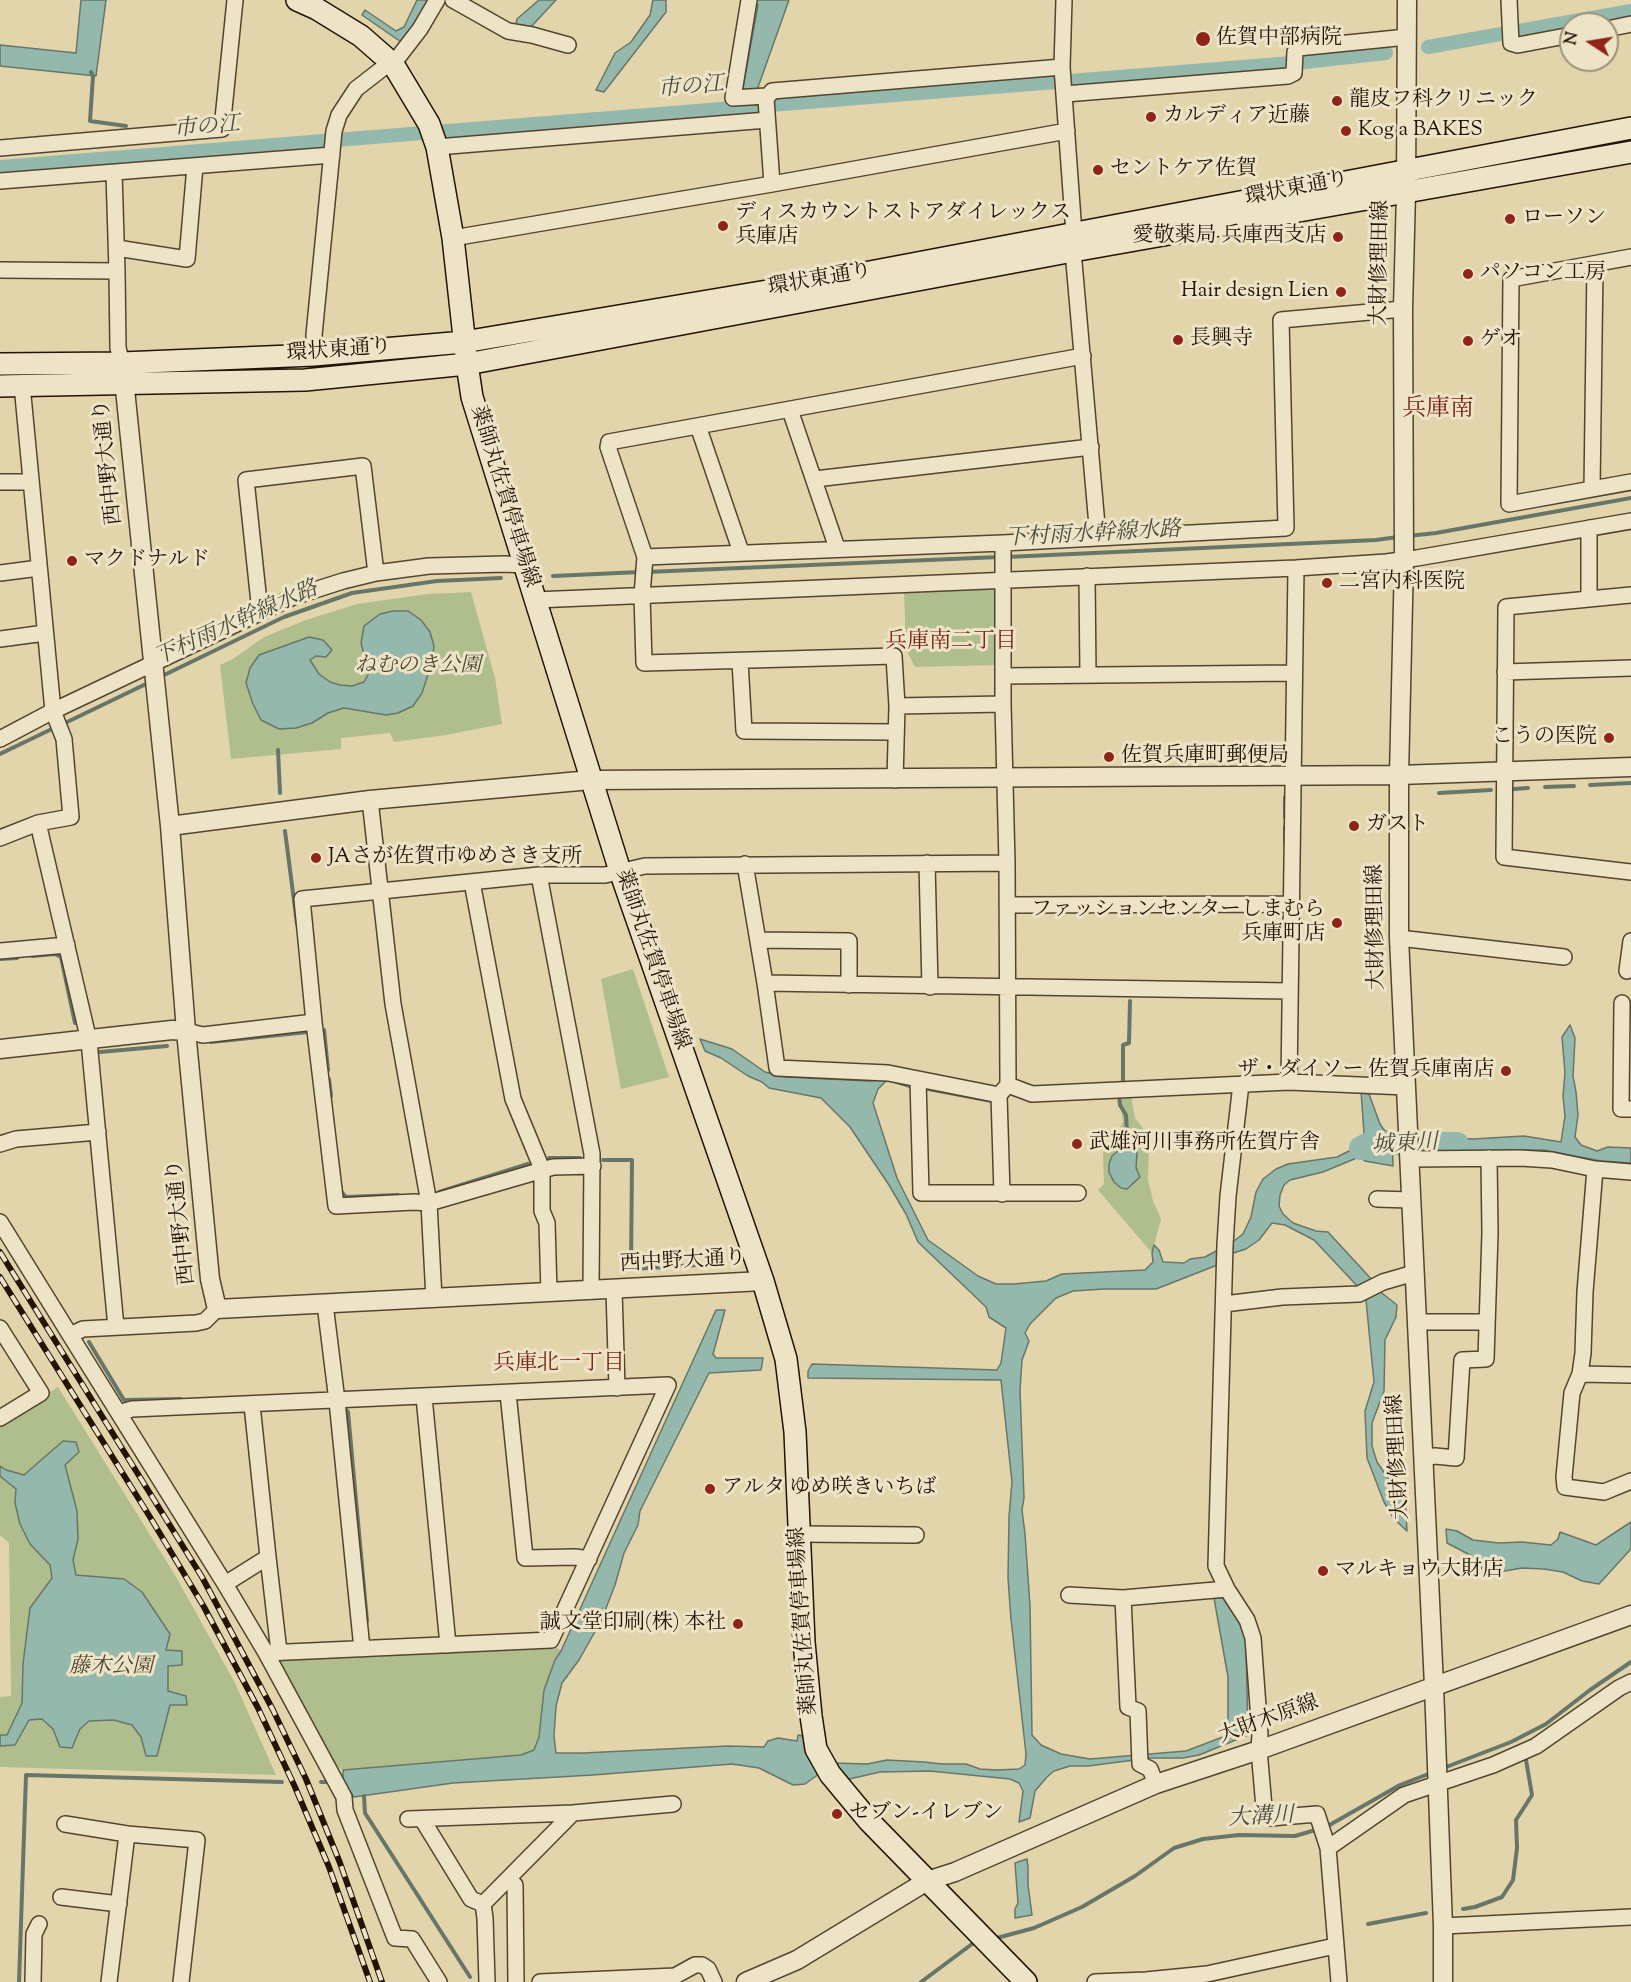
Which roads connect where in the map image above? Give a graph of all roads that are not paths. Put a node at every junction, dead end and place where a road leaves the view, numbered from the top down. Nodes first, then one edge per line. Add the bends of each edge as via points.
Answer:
1 (235, 0) edge
2 (297, 0) edge
3 (437, 0) edge
4 (453, 0) edge
5 (749, 0) edge
6 (1064, 0) edge
7 (1407, 0) edge
8 (1509, 0) edge
9 (1407, 37) junction
10 (1559, 37) edge
11 (568, 45) dead end
12 (393, 64) junction
13 (1063, 69) junction
14 (1065, 93) junction
15 (766, 98) junction
16 (766, 118) junction
17 (1631, 128) edge
18 (1066, 131) junction
19 (434, 138) junction
20 (0, 148) edge
21 (1631, 152) edge
22 (332, 153) junction
23 (195, 166) junction
24 (1406, 169) junction
25 (114, 173) junction
26 (0, 181) edge
27 (772, 184) junction
28 (1406, 193) junction
29 (453, 238) junction
30 (1074, 243) junction
31 (117, 248) junction
32 (1631, 257) edge
33 (1595, 265) junction
34 (0, 270) edge
35 (117, 271) junction
36 (1403, 309) junction
37 (464, 342) junction
38 (314, 355) junction
39 (1083, 356) junction
40 (122, 363) junction
41 (0, 364) edge
42 (467, 364) junction
43 (125, 384) junction
44 (22, 385) junction
45 (0, 386) edge
46 (790, 410) junction
47 (698, 426) junction
48 (1091, 447) junction
49 (815, 479) junction
50 (0, 482) edge
51 (31, 482) junction
52 (1631, 482) edge
53 (1592, 489) junction
54 (1631, 521) edge
55 (1589, 528) junction
56 (1098, 537) junction
57 (1003, 543) junction
58 (837, 548) junction
59 (741, 552) junction
60 (1404, 553) junction
61 (645, 557) junction
62 (524, 565) junction
63 (39, 568) junction
64 (1296, 568) junction
65 (0, 573) edge
66 (376, 573) junction
67 (1004, 575) junction
68 (1087, 576) junction
69 (642, 590) junction
70 (1631, 595) edge
71 (534, 596) junction
72 (1589, 599) junction
73 (260, 612) junction
74 (45, 633) junction
75 (0, 639) edge
76 (740, 661) junction
77 (154, 664) junction
78 (1631, 668) edge
79 (1505, 672) junction
80 (1293, 673) junction
81 (1088, 675) junction
82 (1003, 676) junction
83 (1003, 704) junction
84 (897, 706) junction
85 (53, 711) junction
86 (895, 732) junction
87 (0, 739) edge
88 (1631, 767) edge
89 (1504, 771) junction
90 (1399, 775) junction
91 (1293, 776) junction
92 (1005, 779) junction
93 (591, 780) junction
94 (895, 780) junction
95 (370, 800) junction
96 (38, 823) junction
97 (170, 826) junction
98 (0, 838) edge
99 (1007, 863) junction
100 (745, 864) junction
101 (927, 864) junction
102 (620, 871) junction
103 (1631, 872) edge
104 (539, 875) junction
105 (472, 882) junction
106 (380, 891) junction
107 (1291, 903) junction
108 (1007, 905) junction
109 (1399, 938) junction
110 (758, 940) junction
111 (1631, 941) edge
112 (67, 945) junction
113 (0, 951) edge
114 (1564, 957) dead end
115 (1627, 971) dead end
116 (765, 983) junction
117 (849, 985) junction
118 (1008, 986) junction
119 (930, 987) junction
120 (1290, 991) junction
121 (1622, 1003) dead end
122 (314, 1022) junction
123 (186, 1031) junction
124 (89, 1041) junction
125 (0, 1049) edge
126 (918, 1079) junction
127 (1289, 1082) junction
128 (1241, 1084) junction
129 (1406, 1087) junction
130 (1004, 1090) junction
131 (1631, 1109) edge
132 (98, 1132) junction
133 (0, 1144) edge
134 (1489, 1158) junction
135 (1410, 1159) junction
136 (593, 1166) junction
137 (542, 1169) junction
138 (1595, 1169) junction
139 (1631, 1172) edge
140 (1078, 1193) dead end
141 (1002, 1194) junction
142 (1377, 1199) dead end
143 (1410, 1200) junction
144 (429, 1203) junction
145 (0, 1222) edge
146 (1414, 1273) junction
147 (763, 1281) junction
148 (614, 1290) junction
149 (591, 1291) junction
150 (549, 1293) junction
151 (434, 1299) junction
152 (325, 1304) junction
153 (1224, 1304) junction
154 (217, 1309) junction
155 (1416, 1322) junction
156 (1487, 1322) junction
157 (116, 1327) junction
158 (0, 1328) edge
159 (70, 1335) junction
160 (1581, 1374) junction
161 (1631, 1375) edge
162 (617, 1388) junction
163 (508, 1393) junction
164 (424, 1397) junction
165 (337, 1401) junction
166 (252, 1405) junction
167 (119, 1413) junction
168 (0, 1418) edge
169 (1423, 1458) junction
170 (1631, 1466) edge
171 (1629, 1482) edge
172 (798, 1534) junction
173 (916, 1535) dead end
174 (268, 1557) junction
175 (589, 1559) junction
176 (225, 1584) junction
177 (1227, 1589) junction
178 (1069, 1594) dead end
179 (1123, 1598) junction
180 (1631, 1614) edge
181 (448, 1645) junction
182 (362, 1649) junction
183 (273, 1652) junction
184 (1631, 1682) edge
185 (1434, 1686) junction
186 (1259, 1750) junction
187 (1437, 1783) junction
188 (1156, 1784) junction
189 (673, 1804) dead end
190 (573, 1813) junction
191 (65, 1824) dead end
192 (127, 1834) junction
193 (1328, 1848) junction
194 (927, 1881) junction
195 (515, 1885) dead end
196 (61, 1897) dead end
197 (118, 1904) junction
198 (483, 1904) junction
199 (1631, 1917) edge
200 (39, 1924) dead end
201 (1443, 1926) junction
202 (1335, 1946) junction
203 (33, 1982) edge
204 (109, 1982) edge
205 (181, 1982) edge
206 (439, 1982) edge
207 (487, 1982) edge
208 (516, 1982) edge
209 (540, 1982) edge
210 (714, 1982) edge
211 (746, 1982) edge
212 (1026, 1982) edge
213 (1095, 1982) edge
214 (1339, 1982) edge
215 (1443, 1982) edge

1 - 20 street via 222,129
2 - 12 main road, 薬師丸佐賀停車場線 via 361,36
3 - 12 street
4 - 11 street via 508,31
5 - 15 street via 733,98
6 - 13 street
7 - 9 street, 大財修理田線
8 - 10 street via 1511,43
9 - 14 street via 1298,48 1294,73 1288,76
9 - 24 street, 大財修理田線
12 - 19 main road, 薬師丸佐賀停車場線
12 - 22 street via 356,89 339,115
13 - 14 street
13 - 15 street via 772,91
14 - 18 street
15 - 16 street
16 - 19 street
16 - 27 street
17 - 24 main road, 環状東通り
18 - 27 street
18 - 30 street
19 - 29 main road, 薬師丸佐賀停車場線
21 - 28 main road, 環状東通り
22 - 23 street
22 - 38 street
23 - 25 street
23 - 31 street via 187,259
24 - 28 street, 大財修理田線
24 - 30 main road, 環状東通り
25 - 26 street
25 - 31 street
27 - 29 street
28 - 30 main road, 環状東通り
28 - 36 street, 大財修理田線
29 - 37 main road, 薬師丸佐賀停車場線
30 - 37 main road, 環状東通り
30 - 39 street
30 - 42 main road, 環状東通り
31 - 35 street
32 - 33 street
33 - 53 street
33 - 53 street via 1511,279 1509,504
34 - 35 street
35 - 40 street via 118,348
36 - 56 street via 1281,320 1286,528
36 - 60 street, 大財修理田線
37 - 38 main road, 環状東通り
37 - 42 main road, 薬師丸佐賀停車場線
38 - 40 main road, 環状東通り
39 - 46 street
39 - 48 street
40 - 41 main road, 環状東通り
40 - 43 street, 西中野大通り
42 - 43 main road, 環状東通り via 305,380
42 - 62 main road, 薬師丸佐賀停車場線 via 472,397
43 - 44 main road, 環状東通り
43 - 77 street, 西中野大通り
44 - 45 main road, 環状東通り
44 - 51 street
46 - 47 street
46 - 49 street
47 - 59 street
47 - 61 street via 609,442
48 - 49 street
48 - 56 street
49 - 58 street
50 - 51 street
51 - 63 street
52 - 53 street
54 - 55 street
55 - 60 street
55 - 72 street
56 - 57 street
57 - 58 street
57 - 67 street
58 - 59 street
59 - 61 street
60 - 64 street
60 - 90 street, 大財修理田線
61 - 69 street
62 - 66 street via 429,566
62 - 71 main road, 薬師丸佐賀停車場線
63 - 65 street
63 - 74 street
64 - 68 street
64 - 80 street
66 - 73 street via 293,597
66 - 73 street via 363,466 246,480
67 - 68 street
67 - 69 street
67 - 82 street
68 - 81 street
69 - 71 street
69 - 76 street via 644,663
70 - 72 street
71 - 93 main road, 薬師丸佐賀停車場線
72 - 79 street via 1506,607
73 - 77 street
74 - 75 street
74 - 85 street
76 - 84 street via 894,656
76 - 86 street via 744,731
77 - 85 street
77 - 97 street, 西中野大通り
78 - 79 street
79 - 89 street
80 - 81 street
80 - 91 street
81 - 82 street
82 - 83 street
83 - 84 street
83 - 92 street
84 - 86 street
85 - 87 street
85 - 96 street via 64,739 71,817
86 - 94 street
88 - 89 street
89 - 90 street
89 - 103 street via 1504,857
90 - 91 street
90 - 109 street, 大財修理田線
91 - 92 street
91 - 107 street
92 - 94 street
92 - 99 street
93 - 94 street
93 - 95 street
93 - 102 main road, 薬師丸佐賀停車場線
95 - 97 street
95 - 106 street
96 - 98 street
96 - 112 street
97 - 123 street, 西中野大通り
99 - 101 street
99 - 108 street
100 - 101 street
100 - 102 street via 645,866
100 - 110 street
101 - 119 street
102 - 104 street via 605,875
102 - 147 main road, 薬師丸佐賀停車場線
104 - 105 street
104 - 136 street
105 - 106 street
105 - 137 street via 513,1100
106 - 122 street via 302,899
106 - 144 street via 393,1004
107 - 108 street
107 - 120 street
108 - 118 street
109 - 114 street
109 - 129 street, 大財修理田線
110 - 116 street
110 - 117 street via 849,940
111 - 115 street
112 - 113 street
112 - 124 street
116 - 117 street
116 - 126 street via 777,1068 888,1073
117 - 119 street
118 - 119 street
118 - 120 street
118 - 130 street
120 - 127 street
121 - 131 street via 1622,1109
122 - 123 street via 203,1035
122 - 144 street via 336,1206
123 - 124 street
123 - 154 street, 西中野大通り via 210,1279
124 - 125 street
124 - 132 street
126 - 130 street
126 - 141 street via 921,1193
127 - 128 street
127 - 129 street
128 - 130 street via 1032,1094
128 - 153 street via 1228,1196
129 - 135 street, 大財修理田線
130 - 141 street
132 - 133 street via 16,1139
132 - 157 street
134 - 135 street
134 - 138 street via 1552,1160
134 - 156 street
135 - 143 street, 大財修理田線
136 - 137 street
136 - 149 street
137 - 144 street
137 - 150 street
138 - 139 street
138 - 160 street
140 - 141 street
142 - 143 street
143 - 146 street, 大財修理田線
144 - 151 street
145 - 159 street
146 - 153 street via 1359,1294
146 - 155 street, 大財修理田線
147 - 148 street, 西中野大通り
147 - 172 main road, 薬師丸佐賀停車場線 via 790,1383
148 - 149 street, 西中野大通り
148 - 162 street
149 - 150 street, 西中野大通り
150 - 151 street, 西中野大通り
151 - 152 street, 西中野大通り
152 - 154 street, 西中野大通り
152 - 165 street
153 - 177 street via 1216,1566
154 - 157 street via 205,1321 196,1323
155 - 156 street
155 - 169 street, 大財修理田線
156 - 169 street via 1486,1359 1462,1360 1456,1458
157 - 159 street via 83,1329
158 - 168 street via 41,1392
159 - 167 street
160 - 161 street
160 - 171 street via 1572,1393 1565,1487 1604,1492
162 - 163 street
162 - 175 street via 668,1385
163 - 164 street
163 - 175 street via 525,1558
164 - 165 street
164 - 181 street
165 - 166 street
165 - 182 street
166 - 167 street via 132,1409
166 - 174 street
167 - 176 street
169 - 185 street, 大財修理田線
170 - 171 street
172 - 173 street
172 - 194 main road, 薬師丸佐賀停車場線 via 816,1749 842,1790
174 - 176 street
174 - 183 street
175 - 181 street via 551,1640
176 - 183 street
177 - 179 street
177 - 186 street via 1247,1620 1253,1638
178 - 179 street
179 - 188 street via 1128,1707 1137,1711 1140,1764 1150,1769
180 - 185 street, 大財木原線
181 - 182 street
182 - 183 street
183 - 206 street via 344,1797 345,1810 395,1938 411,1939
184 - 187 street via 1536,1746
185 - 186 street, 大財木原線
185 - 187 street, 大財修理田線
186 - 188 street, 大財木原線
186 - 193 street via 1264,1807 1270,1818 1317,1814
187 - 193 street via 1404,1795
187 - 201 street
188 - 194 street, 大財木原線 via 956,1872
189 - 190 street
190 - 198 street
190 - 198 street via 415,1819 471,1899
191 - 192 street
192 - 197 street
192 - 205 street via 197,1840
193 - 202 street
194 - 211 street, 大財木原線 via 797,1960
194 - 212 main road, 薬師丸佐賀停車場線
195 - 208 street
196 - 197 street
197 - 204 street
198 - 207 street
199 - 201 street
200 - 203 street via 34,1934
201 - 215 street
202 - 213 street via 1207,1974
202 - 214 street
209 - 210 street via 675,1976 695,1965 708,1969

